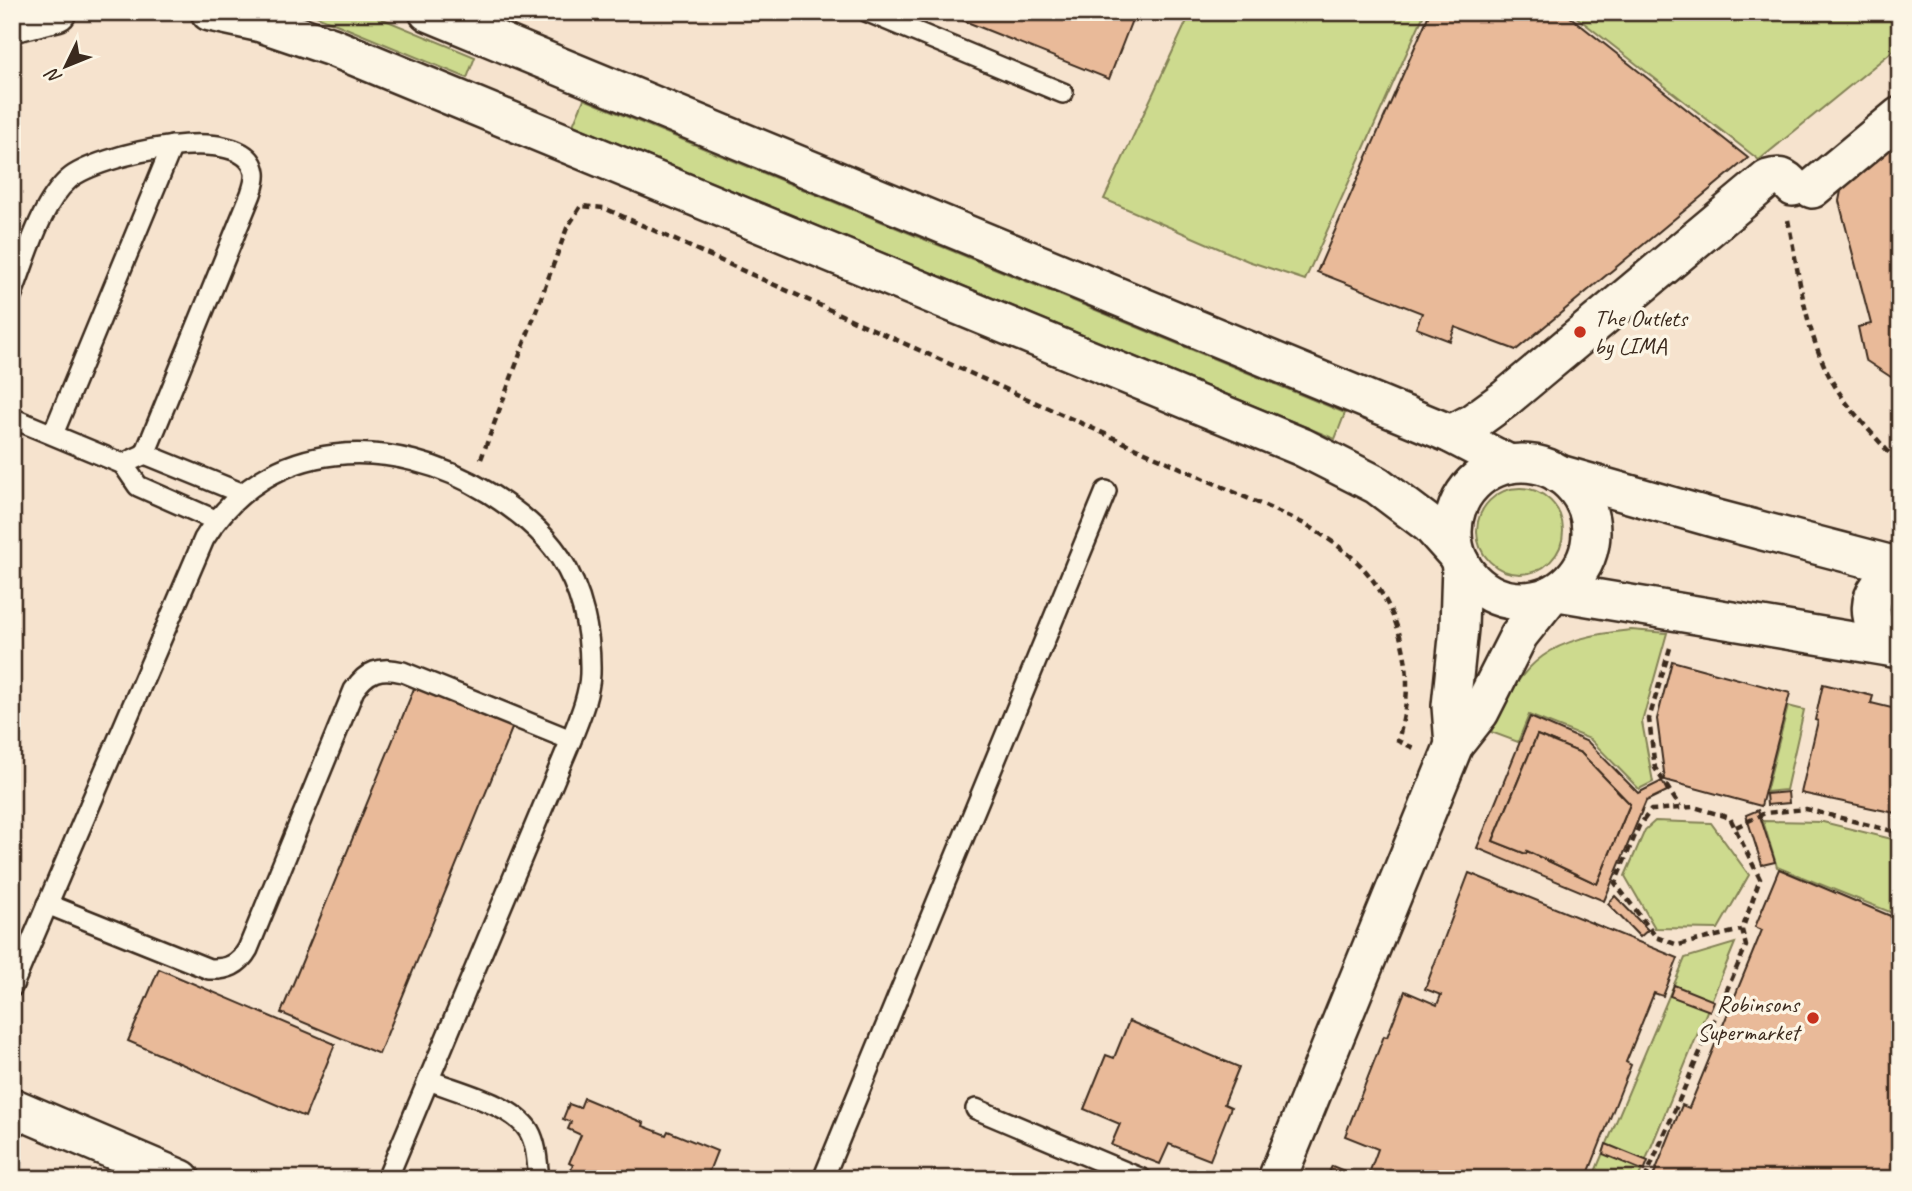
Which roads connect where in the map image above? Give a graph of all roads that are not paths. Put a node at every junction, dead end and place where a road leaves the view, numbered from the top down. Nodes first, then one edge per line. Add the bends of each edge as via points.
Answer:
1 (57, 12) edge
2 (210, 12) edge
3 (428, 12) edge
4 (868, 12) edge
5 (15, 27) edge
6 (1063, 93) dead end
7 (1900, 116) edge
8 (172, 146) junction
9 (12, 294) edge
10 (12, 418) edge
11 (53, 434) junction
12 (1451, 434) junction
13 (145, 454) junction
14 (123, 464) junction
15 (1509, 464) junction
16 (1559, 474) junction
17 (1106, 491) dead end
18 (241, 493) junction
19 (215, 520) junction
20 (1458, 558) junction
21 (1900, 570) edge
22 (1554, 594) junction
23 (1897, 649) edge
24 (571, 740) junction
25 (1451, 754) junction
26 (47, 904) junction
27 (12, 987) edge
28 (429, 1080) junction
29 (12, 1107) edge
30 (976, 1109) dead end
31 (163, 1176) edge
32 (387, 1179) edge
33 (539, 1179) edge
34 (822, 1179) edge
35 (1142, 1179) edge
36 (1277, 1179) edge

1 - 5 street
2 - 20 street via 332,47 1302,447 1377,485 1430,525
3 - 12 street
4 - 6 lane
7 - 12 street via 1802,188 1786,178 1768,179 1505,400
8 - 9 lane via 120,155 69,178 48,206
8 - 11 lane
8 - 13 lane via 228,148 246,158 255,174 251,194
10 - 11 lane
11 - 14 lane
12 - 15 street
13 - 14 lane
13 - 18 lane
14 - 19 lane via 138,486
15 - 16 street via 1535,464
15 - 20 street via 1482,475 1461,496 1452,524
16 - 21 street
16 - 22 street via 1579,493 1590,519 1590,547 1579,573
17 - 34 lane
18 - 19 lane
18 - 24 lane via 285,467 338,454 372,453 432,465 472,482 515,510 560,557 585,618 590,676
19 - 26 lane
20 - 22 street via 1471,580 1497,598 1529,602
20 - 25 street
21 - 23 street via 1880,586 1870,613 1877,632
22 - 23 street
22 - 25 street via 1519,635 1480,712
24 - 26 lane via 403,672 378,669 354,690 248,949 234,965 209,969
24 - 28 lane
25 - 36 street
26 - 27 lane
28 - 32 lane
28 - 33 lane via 510,1112 522,1122 536,1148
29 - 31 street
30 - 35 lane

